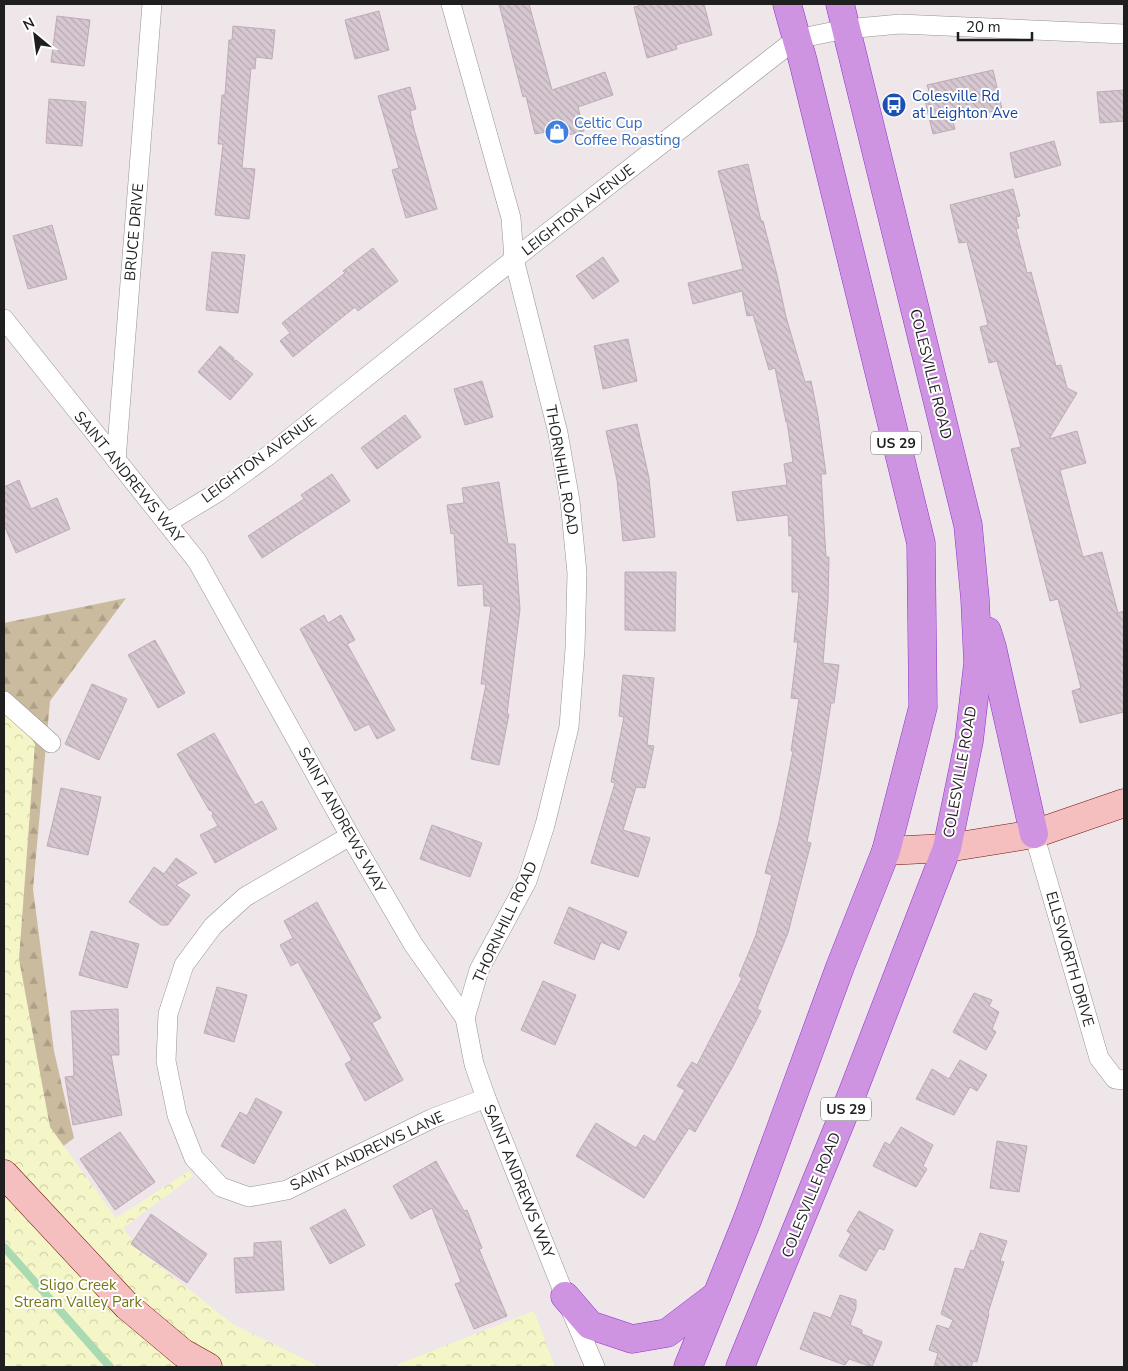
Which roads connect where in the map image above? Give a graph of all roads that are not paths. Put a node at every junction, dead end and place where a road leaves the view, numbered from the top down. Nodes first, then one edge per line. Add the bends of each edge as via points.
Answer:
1 (152, 4) edge
2 (451, 4) edge
3 (786, 4) edge
4 (843, 16) edge
5 (1124, 34) edge
6 (796, 39) junction
7 (514, 260) junction
8 (4, 319) edge
9 (116, 460) junction
10 (167, 523) junction
11 (975, 599) junction
12 (4, 701) edge
13 (51, 743) dead end
14 (1124, 803) edge
15 (1034, 834) junction
16 (350, 836) junction
17 (946, 848) junction
18 (886, 851) junction
19 (465, 1018) junction
20 (1120, 1079) edge
21 (486, 1098) junction
22 (4, 1174) edge
23 (718, 1294) junction
24 (565, 1296) junction
25 (208, 1367) edge
26 (595, 1367) edge
27 (688, 1367) edge
28 (740, 1367) edge

1 - 9 street, BRUCE DRIVE
2 - 7 street, THORNHILL ROAD via 511,218
3 - 6 highway, US 29
4 - 5 street, LEIGHTON AVENUE via 900,24
4 - 6 street, LEIGHTON AVENUE
4 - 11 highway, COLESVILLE ROAD / US 29 via 968,525
6 - 7 street, LEIGHTON AVENUE
6 - 18 highway, US 29 via 921,543 923,707
7 - 10 street, LEIGHTON AVENUE via 269,455
7 - 19 street, THORNHILL ROAD via 558,433 570,501 577,573 575,649 569,727 545,825 527,881 479,970
8 - 9 street, SAINT ANDREWS WAY
9 - 10 street, SAINT ANDREWS WAY
10 - 16 street, SAINT ANDREWS WAY via 197,561
11 - 15 highway via 992,647
11 - 17 highway, COLESVILLE ROAD / US 29 via 978,663 970,741
12 - 13 street
14 - 15 street
15 - 17 street
15 - 20 street, ELLSWORTH DRIVE via 1099,1058
16 - 19 street, SAINT ANDREWS WAY via 413,944
16 - 21 street, SAINT ANDREWS LANE via 245,897 213,926 184,965 168,1014 166,1061 176,1115 194,1158 221,1187 250,1197 287,1190 431,1119
17 - 18 street
17 - 28 highway, COLESVILLE ROAD / US 29 via 849,1103
18 - 23 highway, US 29
19 - 21 street, SAINT ANDREWS WAY via 474,1064
21 - 24 street, SAINT ANDREWS WAY
22 - 25 street via 127,1306 183,1353
23 - 24 highway via 667,1333 632,1339 590,1325
23 - 27 highway, US 29
24 - 26 street, SAINT ANDREWS WAY

